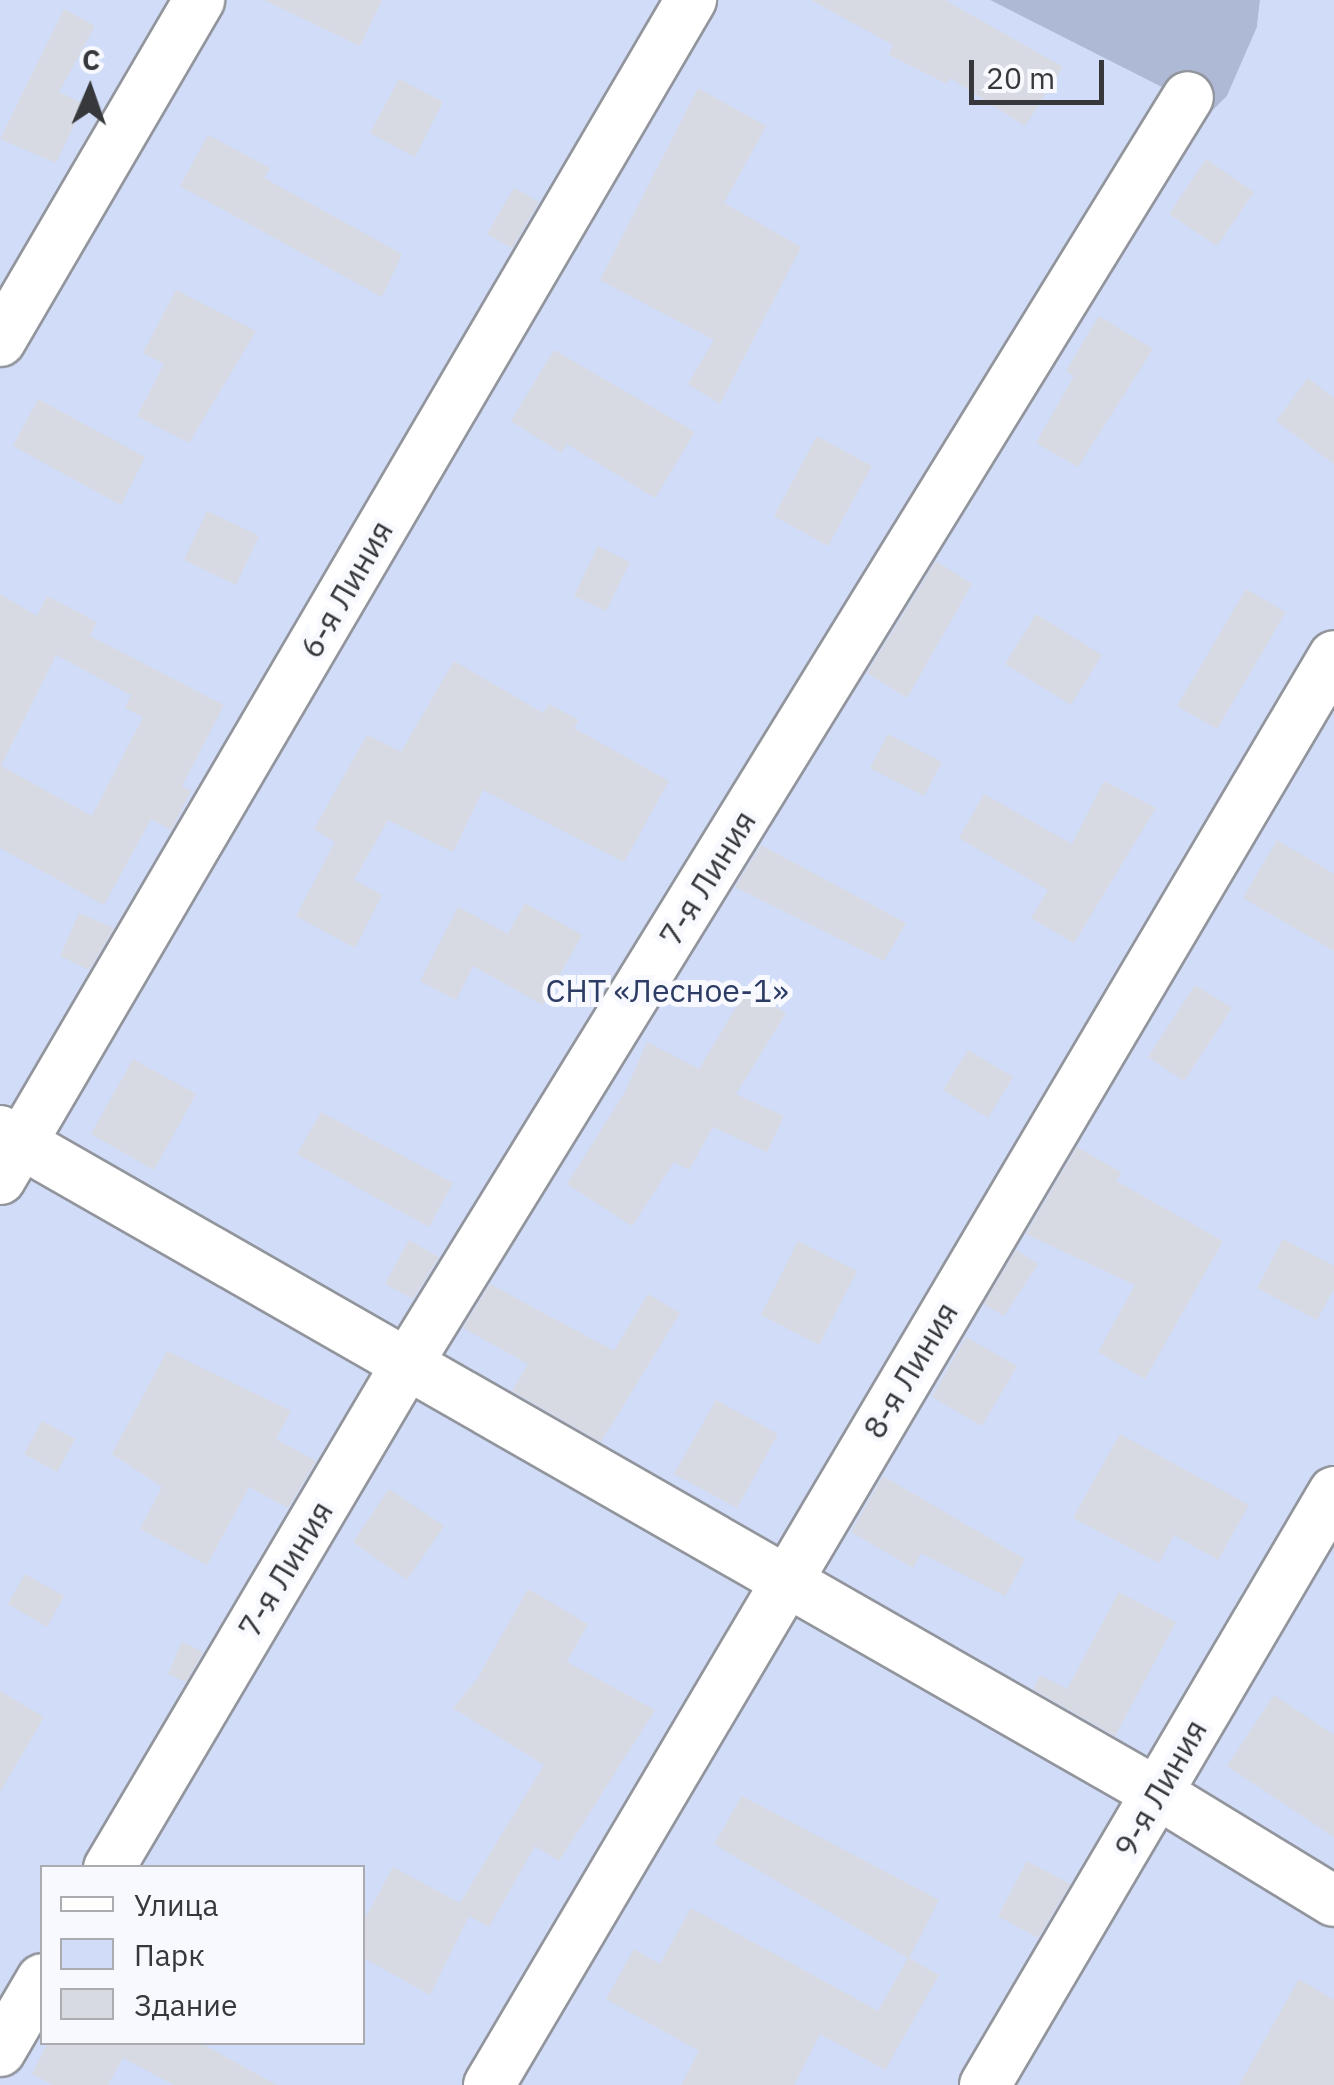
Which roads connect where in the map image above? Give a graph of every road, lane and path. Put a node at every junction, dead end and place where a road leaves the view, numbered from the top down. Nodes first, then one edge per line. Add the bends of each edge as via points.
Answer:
1 (198, 0) edge
2 (691, 0) edge
3 (1188, 97) dead end
4 (0, 341) edge
5 (1334, 656) edge
6 (7, 1151) edge
7 (407, 1364) junction
8 (1334, 1492) edge
9 (785, 1581) junction
10 (1157, 1793) junction
11 (111, 1865) edge
12 (1334, 1901) edge
13 (40, 1983) edge
14 (0, 2051) edge
15 (489, 2085) edge
16 (985, 2085) edge

1 - 4 street
2 - 6 street, 6-я Линия
3 - 7 street, 7-я Линия
5 - 9 street, 8-я Линия
6 - 7 street
7 - 9 street
7 - 11 street, 7-я Линия
8 - 10 street, 9-я Линия
9 - 10 street
9 - 15 street, 8-я Линия
10 - 12 street
10 - 16 street, 9-я Линия
13 - 14 street

